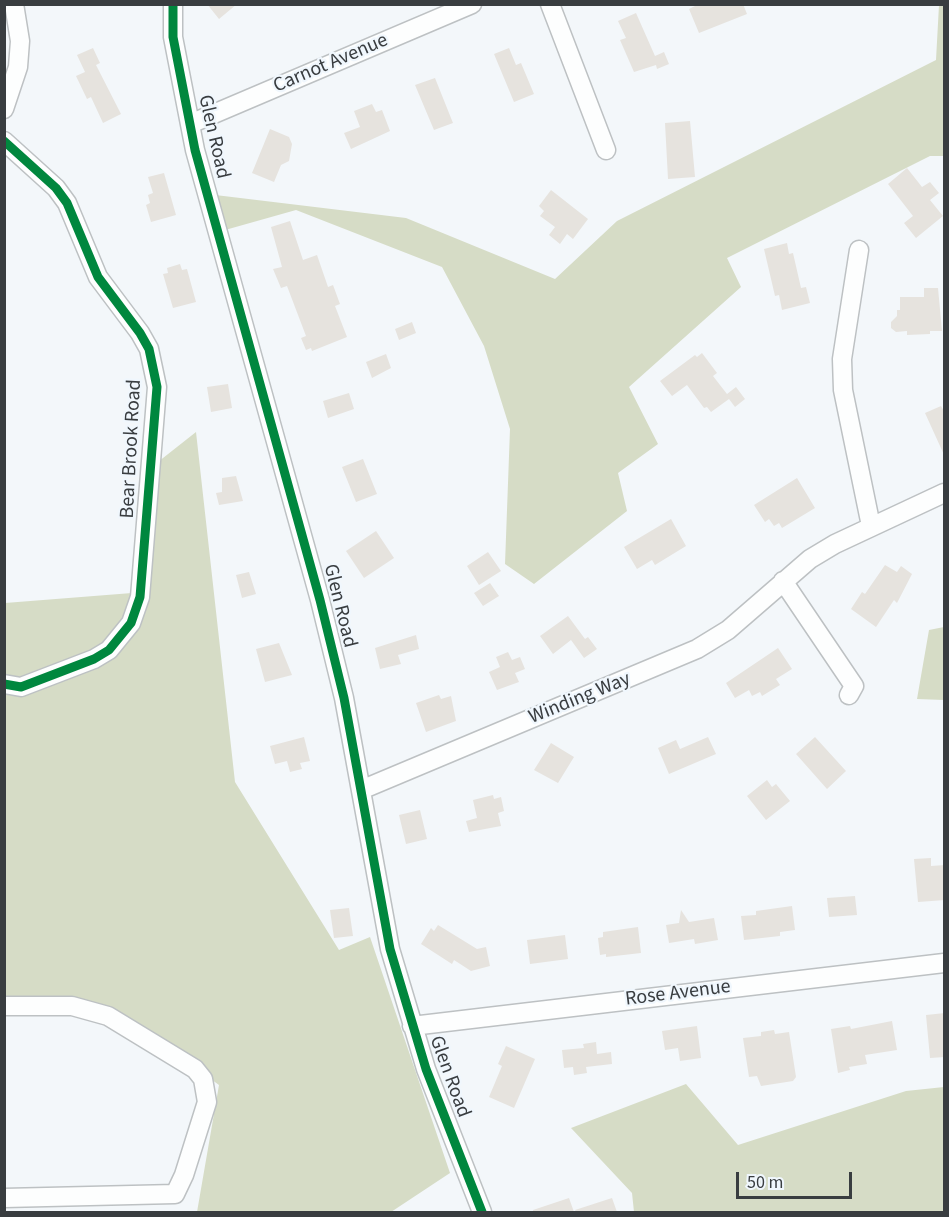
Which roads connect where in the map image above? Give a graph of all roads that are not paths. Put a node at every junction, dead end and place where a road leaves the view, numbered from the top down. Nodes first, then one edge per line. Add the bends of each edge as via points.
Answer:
1 (14, 4) edge
2 (173, 4) edge
3 (472, 4) edge
4 (550, 4) edge
5 (4, 109) edge
6 (190, 124) junction
7 (4, 141) edge
8 (606, 150) dead end
9 (859, 250) dead end
10 (945, 493) edge
11 (871, 526) junction
12 (783, 581) junction
13 (4, 684) edge
14 (849, 695) dead end
15 (361, 790) junction
16 (945, 963) edge
17 (4, 1006) edge
18 (412, 1026) junction
19 (4, 1197) edge
20 (483, 1212) edge

1 - 5 street via 20,41 18,68
2 - 6 street, Glen Road via 173,37
3 - 6 street, Carnot Avenue
4 - 8 street
6 - 15 street, Glen Road via 320,600
7 - 13 street, Bear Brook Road via 67,203 98,277 149,349 156,387 140,597 131,622 109,650 94,659 21,687
9 - 11 street via 842,359 843,390
10 - 11 street, Winding Way
11 - 12 street, Winding Way via 810,559
12 - 14 street via 854,686
12 - 15 street, Winding Way via 728,630 696,649
15 - 18 street, Glen Road via 381,912
16 - 18 street, Rose Avenue
17 - 19 street via 72,1006 126,1025 195,1069 203,1079 207,1102 175,1194
18 - 20 street, Glen Road

